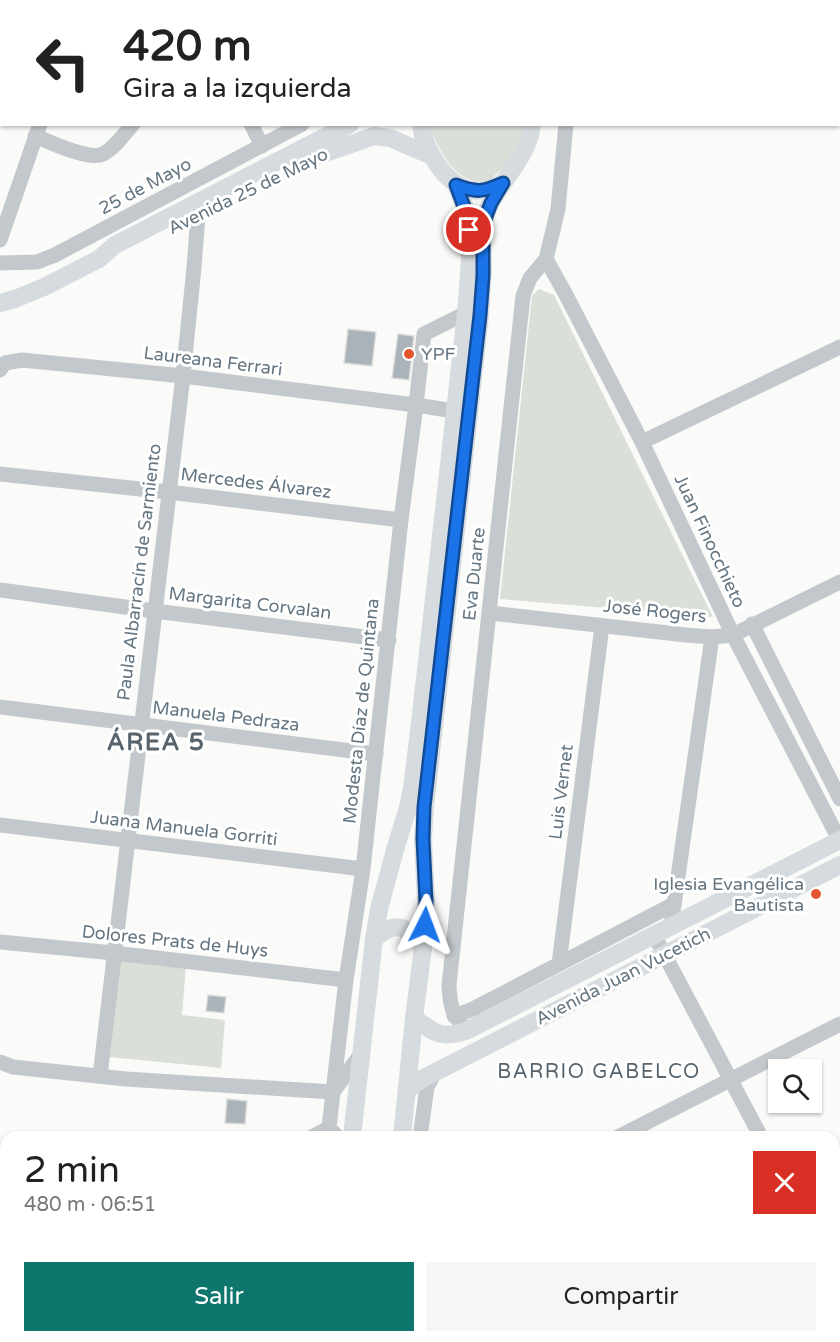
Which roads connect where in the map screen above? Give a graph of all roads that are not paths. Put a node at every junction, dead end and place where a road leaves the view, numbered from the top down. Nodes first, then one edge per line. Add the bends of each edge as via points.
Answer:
1 (131, 126) edge
2 (252, 126) edge
3 (298, 126) edge
4 (347, 126) edge
5 (421, 126) edge
6 (532, 126) edge
7 (566, 126) edge
8 (38, 130) edge
9 (262, 146) junction
10 (432, 156) junction
11 (503, 183) junction
12 (456, 185) junction
13 (198, 215) junction
14 (0, 240) edge
15 (99, 259) junction
16 (546, 259) junction
17 (0, 263) edge
18 (0, 303) edge
19 (466, 313) junction
20 (840, 346) edge
21 (2, 367) edge
22 (183, 376) junction
23 (416, 405) junction
24 (454, 411) junction
25 (642, 442) junction
26 (0, 474) edge
27 (168, 492) junction
28 (401, 519) junction
29 (840, 582) edge
30 (0, 590) edge
31 (154, 611) junction
32 (490, 613) junction
33 (752, 624) junction
34 (602, 626) junction
35 (733, 635) junction
36 (712, 637) junction
37 (389, 640) junction
38 (0, 708) edge
39 (141, 726) junction
40 (375, 754) junction
41 (840, 799) edge
42 (0, 825) edge
43 (840, 840) edge
44 (128, 841) junction
45 (840, 865) edge
46 (363, 869) junction
47 (674, 904) junction
48 (671, 926) junction
49 (654, 935) junction
50 (374, 939) junction
51 (0, 942) edge
52 (423, 948) junction
53 (114, 953) junction
54 (664, 955) junction
55 (559, 964) junction
56 (346, 980) junction
57 (454, 1016) junction
58 (414, 1018) junction
59 (840, 1024) edge
60 (466, 1031) junction
61 (361, 1054) junction
62 (0, 1062) edge
63 (435, 1072) junction
64 (100, 1076) junction
65 (730, 1079) junction
66 (406, 1090) junction
67 (333, 1092) junction
68 (334, 1131) edge
69 (353, 1131) edge
70 (403, 1131) edge
71 (421, 1131) edge
72 (630, 1131) edge
73 (757, 1131) edge

1 - 8 street via 101,155 74,151
2 - 9 street
3 - 9 street, 25 de Mayo
4 - 15 main road, Avenida 25 de Mayo via 115,245
5 - 10 main road
6 - 11 main road via 528,143
7 - 16 street, Eva Duarte via 558,209
8 - 14 street
9 - 17 street, 25 de Mayo via 55,255 37,262
10 - 12 main road
10 - 13 main road, Avenida 25 de Mayo via 396,140 374,136 314,156
11 - 12 main road via 487,190
11 - 52 main road via 491,203 483,230 480,315 424,807
12 - 19 main road via 469,230
13 - 15 main road, Avenida 25 de Mayo via 115,256
13 - 22 street, Paula Albarracín de Sarmiento
15 - 18 main road, Avenida 25 de Mayo via 44,287
16 - 25 street, Juan Finocchieto
16 - 32 street, Eva Duarte via 530,278 523,296
19 - 23 street, Modesta Díaz de Quintana via 424,334
19 - 24 main road
20 - 25 street
21 - 22 street, Laureana Ferrari via 22,360
22 - 23 street, Laureana Ferrari
22 - 27 street, Paula Albarracín de Sarmiento
23 - 24 street, Laureana Ferrari
23 - 28 street, Modesta Díaz de Quintana
24 - 50 main road via 412,789
25 - 35 street, Juan Finocchieto
26 - 27 street, Mercedes Álvarez
27 - 28 street, Mercedes Álvarez
27 - 31 street, Paula Albarracín de Sarmiento
28 - 37 street, Modesta Díaz de Quintana
29 - 33 street, José Rogers
30 - 31 street, Margarita Corvalan
31 - 37 street, Margarita Corvalan
31 - 39 street, Paula Albarracín de Sarmiento
32 - 34 street, José Rogers
32 - 57 street, Eva Duarte via 449,985
33 - 35 street, José Rogers
33 - 41 street, Juan Finocchieto
34 - 36 street, José Rogers
34 - 55 street, Luis Vernet
35 - 36 street, José Rogers
35 - 43 street, Juan Finocchieto
36 - 47 street
37 - 40 street, Modesta Díaz de Quintana
38 - 39 street, Manuela Pedraza
39 - 40 street, Manuela Pedraza
39 - 44 street, Paula Albarracín de Sarmiento
40 - 46 street, Modesta Díaz de Quintana
42 - 44 street, Juana Manuela Gorriti
43 - 48 main road, Avenida Juan Vucetich
44 - 46 street, Juana Manuela Gorriti
44 - 53 street, Paula Albarracín de Sarmiento
45 - 54 main road, Avenida Juan Vucetich
46 - 56 street, Modesta Díaz de Quintana
47 - 48 street
47 - 55 street
48 - 49 main road, Avenida Juan Vucetich
49 - 54 street
49 - 60 main road, Avenida Juan Vucetich
50 - 52 main road via 384,930 397,927 408,930
50 - 61 main road
51 - 53 street, Dolores Prats de Huys
52 - 58 main road
53 - 56 street, Dolores Prats de Huys
53 - 64 street, Paula Albarracín de Sarmiento
54 - 63 main road, Avenida Juan Vucetich
54 - 65 street
55 - 57 street
56 - 67 street, Modesta Díaz de Quintana
57 - 60 street, Eva Duarte
58 - 60 main road, Avenida Juan Vucetich via 442,1035
58 - 66 main road
59 - 65 street
61 - 67 street
61 - 69 main road
62 - 64 street via 13,1067
63 - 66 main road, Avenida Juan Vucetich
63 - 71 street via 427,1087
64 - 67 street
65 - 72 street
65 - 73 street
66 - 70 main road
67 - 68 street, Modesta Díaz de Quintana

